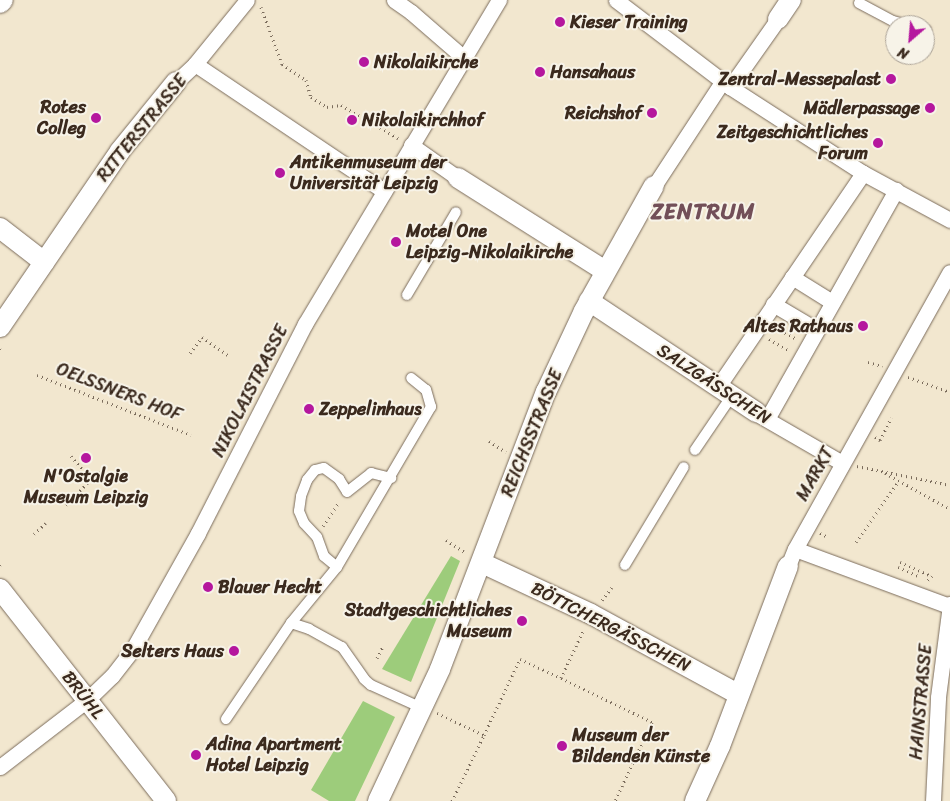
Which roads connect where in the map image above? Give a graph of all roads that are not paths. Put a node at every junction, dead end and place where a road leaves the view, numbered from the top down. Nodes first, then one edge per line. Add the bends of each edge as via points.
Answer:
1 (3, 0) edge
2 (247, 0) edge
3 (394, 0) edge
4 (499, 0) edge
5 (616, 0) edge
6 (791, 0) edge
7 (0, 3) edge
8 (859, 3) dead end
9 (885, 17) edge
10 (778, 19) joint
11 (464, 58) junction
12 (195, 64) junction
13 (176, 82) joint
14 (726, 85) junction
15 (411, 145) junction
16 (863, 172) junction
17 (465, 186) joint
18 (654, 186) joint
19 (896, 190) junction
20 (384, 191) junction
21 (456, 212) dead end
22 (950, 220) edge
23 (0, 228) edge
24 (44, 262) junction
25 (606, 271) junction
26 (950, 272) edge
27 (792, 277) junction
28 (407, 295) dead end
29 (589, 301) junction
30 (832, 302) junction
31 (773, 304) junction
32 (0, 327) edge
33 (817, 330) junction
34 (411, 378) dead end
35 (724, 392) junction
36 (761, 416) junction
37 (695, 450) dead end
38 (842, 463) junction
39 (684, 467) dead end
40 (391, 478) junction
41 (791, 557) junction
42 (482, 563) junction
43 (626, 565) dead end
44 (337, 567) junction
45 (0, 589) edge
46 (950, 605) edge
47 (291, 623) junction
48 (738, 694) junction
49 (87, 700) junction
50 (422, 708) junction
51 (226, 719) dead end
52 (0, 767) edge
53 (166, 801) edge
54 (378, 801) edge
55 (695, 801) edge
56 (933, 801) edge

1 - 7 street
2 - 12 street, RITTERSTRASSE
3 - 11 street
4 - 11 street, NIKOLAISTRASSE
5 - 14 street
6 - 10 street
8 - 9 lane
10 - 14 street, REICHSSTRASSE
11 - 15 street, NIKOLAISTRASSE
12 - 13 street, RITTERSTRASSE
12 - 20 street
13 - 24 street, RITTERSTRASSE via 120,151
14 - 16 street
14 - 18 street, REICHSSTRASSE
15 - 17 street
15 - 20 street, NIKOLAISTRASSE
16 - 19 street
16 - 27 street
17 - 25 street
18 - 25 street, REICHSSTRASSE
19 - 22 street
19 - 30 street
20 - 49 street, NIKOLAISTRASSE via 305,324 198,533 133,648 112,676
21 - 28 lane
23 - 24 street
24 - 32 street, RITTERSTRASSE
25 - 29 street, REICHSSTRASSE
26 - 38 street, MARKT
27 - 30 street
27 - 31 street
29 - 35 street, SALZGÄSSCHEN
29 - 42 street, REICHSSTRASSE via 546,392
30 - 33 street
31 - 33 street
31 - 35 street
33 - 36 street
34 - 40 lane via 426,390 431,407
35 - 36 street, SALZGÄSSCHEN
35 - 37 lane
36 - 38 street, SALZGÄSSCHEN
38 - 41 street, MARKT
39 - 43 lane
40 - 44 lane
40 - 44 lane via 372,473 347,492 339,479 324,468 315,470 307,480 299,511 324,556
41 - 46 street
41 - 48 street
42 - 48 street, BÖTTCHERGÄSSCHEN via 592,614
42 - 50 street, REICHSSTRASSE
44 - 47 lane
45 - 49 street, BRÜHL
46 - 56 street, HAINSTRASSE via 938,705
47 - 50 lane via 342,647 371,685
47 - 51 lane
48 - 55 street via 720,746
49 - 52 street, NIKOLAISTRASSE
49 - 53 street, BRÜHL
50 - 54 street, REICHSSTRASSE

